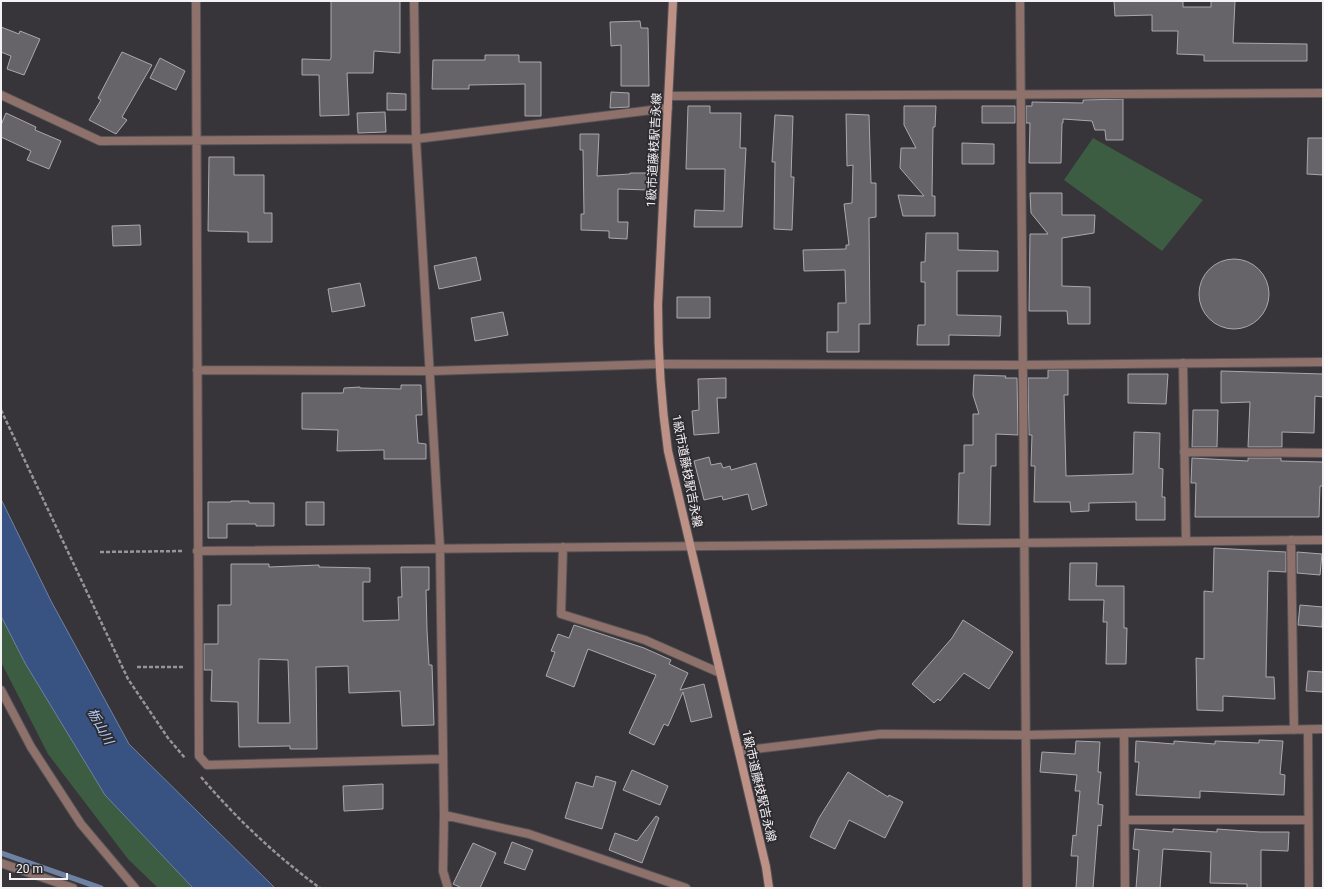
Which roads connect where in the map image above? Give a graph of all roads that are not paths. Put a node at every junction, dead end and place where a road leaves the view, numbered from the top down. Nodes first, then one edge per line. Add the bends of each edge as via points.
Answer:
1 (196, 1) edge
2 (414, 1) edge
3 (673, 1) edge
4 (1020, 1) edge
5 (1323, 93) edge
6 (1020, 94) junction
7 (1, 95) edge
8 (669, 96) junction
9 (668, 108) junction
10 (416, 139) junction
11 (196, 140) junction
12 (1323, 362) edge
13 (1183, 363) junction
14 (659, 364) junction
15 (1022, 365) junction
16 (197, 370) junction
17 (431, 371) junction
18 (1184, 452) junction
19 (1323, 453) edge
20 (1291, 540) junction
21 (1323, 540) edge
22 (1186, 541) junction
23 (1024, 543) junction
24 (690, 546) junction
25 (563, 547) junction
26 (440, 548) junction
27 (197, 551) junction
28 (720, 674) junction
29 (1, 690) edge
30 (1323, 729) edge
31 (1294, 730) junction
32 (1308, 730) junction
33 (1124, 733) junction
34 (1027, 734) junction
35 (739, 751) junction
36 (442, 759) junction
37 (444, 815) junction
38 (1125, 820) junction
39 (1308, 820) junction
40 (1, 863) edge
41 (73, 888) edge
42 (136, 888) edge
43 (448, 888) edge
44 (686, 888) edge
45 (769, 888) edge
46 (1028, 888) edge
47 (1125, 888) edge
48 (1309, 888) edge

1 - 11 street
2 - 10 street
3 - 8 street, 1級市道藤枝駅吉永線
4 - 6 street
5 - 6 street
6 - 8 street
6 - 15 street
7 - 11 street via 100,140
8 - 9 street, 1級市道藤枝駅吉永線
9 - 10 street
9 - 14 street, 1級市道藤枝駅吉永線 via 658,306
10 - 11 street
10 - 17 street
11 - 16 street
12 - 13 street
13 - 15 street
13 - 18 street
14 - 15 street
14 - 17 street
14 - 24 street, 1級市道藤枝駅吉永線 via 668,451
15 - 23 street
16 - 17 street
16 - 27 street
17 - 26 street
18 - 19 street
18 - 22 street
20 - 21 street
20 - 22 street
20 - 31 street
22 - 23 street
23 - 24 street
23 - 34 street
24 - 25 street
24 - 28 street, 1級市道藤枝駅吉永線
25 - 26 street
25 - 28 street via 561,614 646,640
26 - 27 street
26 - 36 street
27 - 36 street via 199,756 207,765
28 - 35 street, 1級市道藤枝駅吉永線
29 - 42 street via 30,747 81,824
30 - 32 street
31 - 32 street
31 - 33 street
32 - 39 street
33 - 34 street
33 - 38 street
34 - 35 street via 881,734
34 - 46 street
35 - 45 street, 1級市道藤枝駅吉永線
36 - 37 street
37 - 43 street via 443,871
37 - 44 street via 529,834
38 - 39 street
38 - 47 street
39 - 48 street
40 - 41 street

